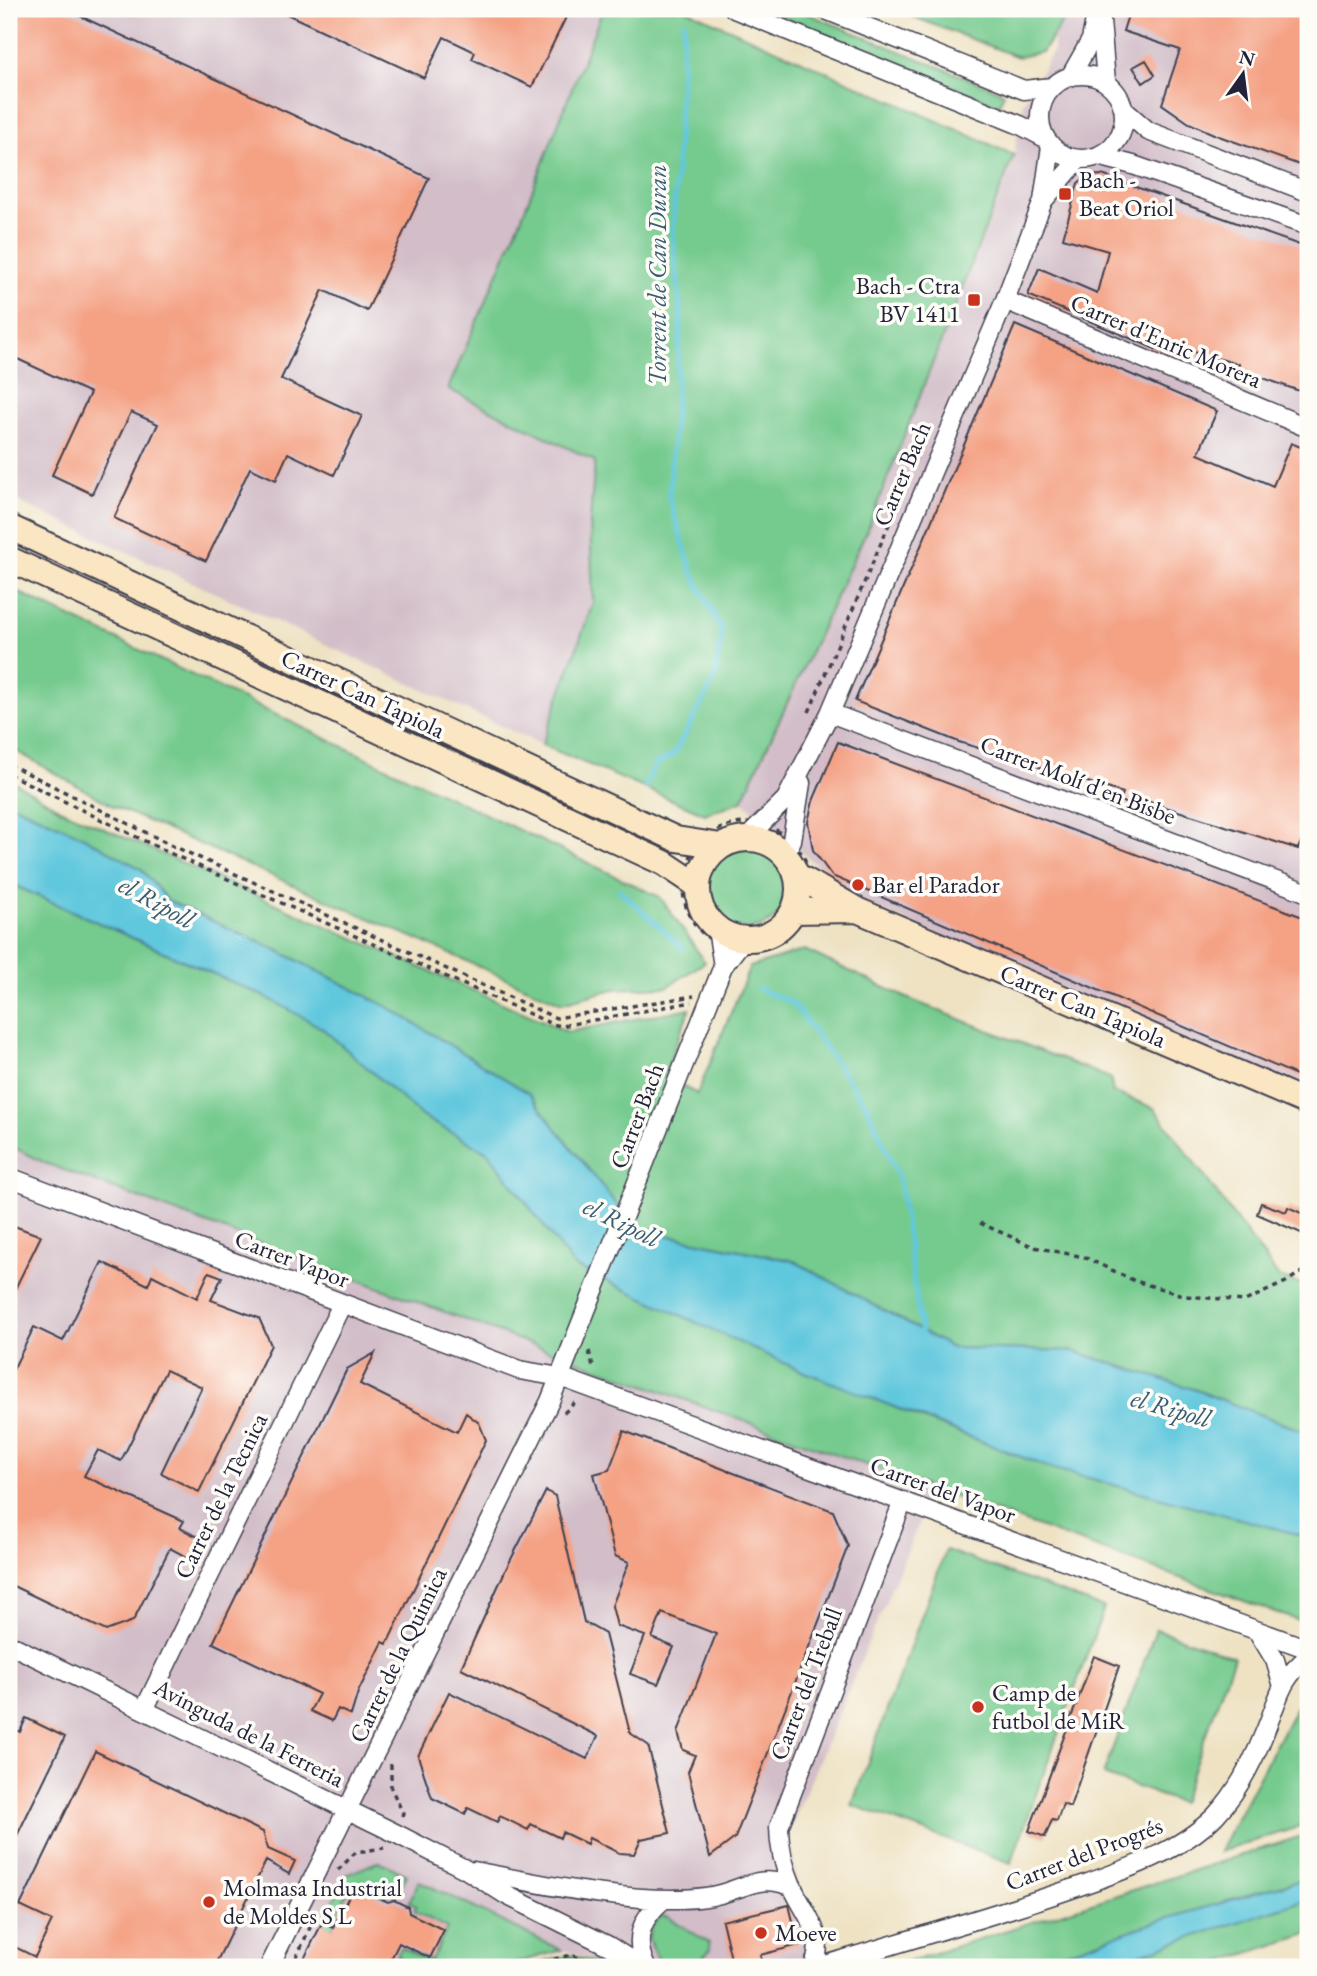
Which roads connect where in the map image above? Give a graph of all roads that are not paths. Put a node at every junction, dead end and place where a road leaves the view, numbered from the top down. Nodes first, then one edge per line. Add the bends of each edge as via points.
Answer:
1 (734, 9) edge
2 (823, 9) edge
3 (1099, 9) edge
4 (1070, 76) junction
5 (1106, 82) junction
6 (1052, 87) junction
7 (1124, 110) junction
8 (1048, 142) junction
9 (1098, 156) junction
10 (1079, 159) junction
11 (1308, 192) edge
12 (1043, 201) junction
13 (1308, 226) edge
14 (1004, 300) junction
15 (1308, 428) edge
16 (9, 527) edge
17 (9, 559) edge
18 (830, 713) junction
19 (805, 766) junction
20 (756, 825) junction
21 (711, 844) junction
22 (796, 864) junction
23 (691, 880) junction
24 (1308, 892) edge
25 (857, 910) junction
26 (800, 911) junction
27 (729, 940) junction
28 (1308, 1103) edge
29 (9, 1177) edge
30 (342, 1304) junction
31 (563, 1370) junction
32 (903, 1501) junction
33 (1258, 1632) junction
34 (9, 1644) edge
35 (1308, 1649) edge
36 (1308, 1657) edge
37 (1282, 1683) junction
38 (145, 1708) junction
39 (348, 1811) junction
40 (465, 1869) junction
41 (793, 1887) junction
42 (664, 1899) junction
43 (269, 1967) edge
44 (644, 1967) edge
45 (813, 1967) edge
46 (819, 1967) edge

1 - 8 street via 1020,125
2 - 6 street via 1024,90
3 - 4 street via 1091,40
3 - 5 street
4 - 5 street
4 - 6 street
5 - 7 street
6 - 8 street via 1039,118
7 - 9 street via 1119,139
7 - 11 street via 1148,131
8 - 10 street via 1061,154
8 - 12 street, Carrer Bach
9 - 10 street
9 - 13 street
10 - 12 street, Carrer Bach
12 - 14 street, Carrer Bach
14 - 15 street, Carrer d'Enric Morera
14 - 18 street, Carrer Bach
16 - 21 street, Carrer Can Tapiola via 676,839
17 - 23 street, Carrer Can Tapiola via 664,863
18 - 19 street, Carrer Bach
18 - 24 street, Carrer Molí d'en Bisbe
19 - 20 street, Carrer Bach via 786,799
19 - 22 street, Carrer Bach
20 - 21 street
20 - 22 street
21 - 23 street via 709,856
22 - 25 street, Carrer Can Tapiola
22 - 26 street
23 - 27 street via 702,909
25 - 26 street, Carrer Can Tapiola
25 - 28 street, Carrer Can Tapiola
26 - 27 street via 765,936
27 - 31 street, Carrer Bach via 723,966 703,1001 680,1075
29 - 30 street, Carrer Vapor
30 - 31 street, Carrer Vapor via 519,1370
30 - 38 street, Carrer de la Tècnica
31 - 32 street, Carrer del Vapor
31 - 39 street, Carrer de la Quimica
32 - 33 street, Carrer del Vapor
32 - 41 street, Carrer del Treball via 779,1827 779,1845
33 - 35 street, Carrer del Vapor
33 - 37 street
34 - 38 street, Avinguda de la Ferreria
36 - 37 street, Carrer del Progrés
37 - 46 street, Carrer del Progrés via 1245,1776 1216,1815 1178,1844 1017,1908
38 - 39 street, Avinguda de la Ferreria
39 - 40 street, Avinguda de la Ferreria
39 - 43 street, Carrer de la Quimica
40 - 42 street, Avinguda de la Ferreria via 558,1887
40 - 44 street, Avinguda de la Ferreria
41 - 42 street, Avinguda de la Ferreria via 764,1880 709,1897
41 - 45 street via 818,1936 820,1946
42 - 44 street, Avinguda de la Ferreria via 640,1929

